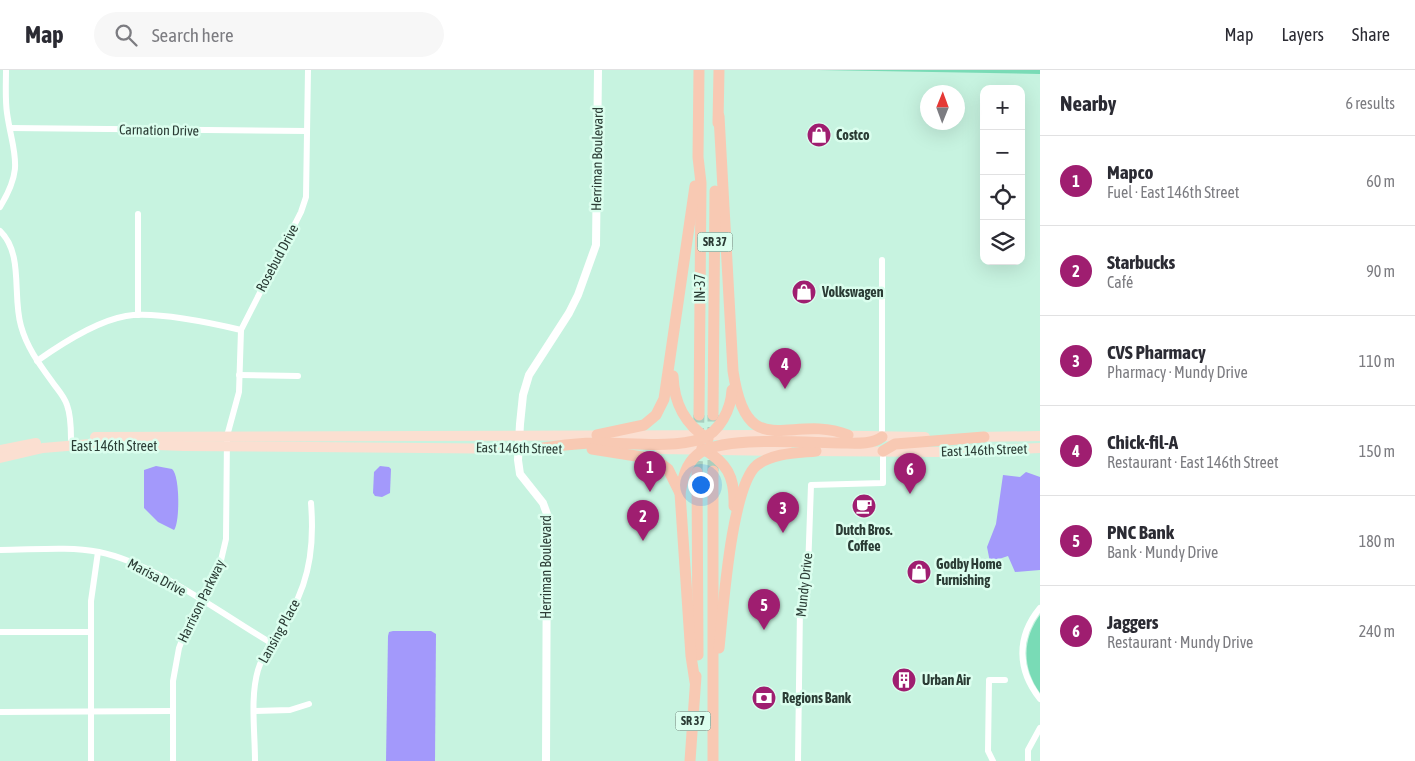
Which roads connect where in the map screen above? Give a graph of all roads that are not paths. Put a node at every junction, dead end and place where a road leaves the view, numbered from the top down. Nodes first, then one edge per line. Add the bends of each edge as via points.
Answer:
1 (6, 70) edge
2 (308, 70) edge
3 (598, 70) edge
4 (699, 70) edge
5 (719, 70) edge
6 (719, 116) junction
7 (10, 128) junction
8 (307, 131) junction
9 (698, 158) junction
10 (0, 207) edge
11 (138, 214) dead end
12 (0, 231) edge
13 (882, 260) dead end
14 (138, 315) junction
15 (241, 330) junction
16 (672, 349) junction
17 (37, 361) junction
18 (733, 371) junction
19 (239, 375) junction
20 (298, 376) dead end
21 (699, 415) tunnel mouth
22 (713, 415) tunnel mouth
23 (848, 435) junction
24 (597, 436) junction
25 (1040, 436) edge
26 (519, 437) junction
27 (705, 437) junction
28 (882, 437) junction
29 (984, 437) junction
30 (686, 438) junction
31 (71, 439) junction
32 (227, 441) junction
33 (721, 444) junction
34 (518, 448) junction
35 (1040, 448) edge
36 (533, 449) junction
37 (592, 449) junction
38 (0, 450) edge
39 (705, 450) junction
40 (744, 450) junction
41 (816, 451) junction
42 (883, 452) junction
43 (0, 458) edge
44 (712, 471) tunnel mouth
45 (697, 472) tunnel mouth
46 (680, 493) junction
47 (311, 502) dead end
48 (732, 540) junction
49 (0, 550) edge
50 (98, 552) junction
51 (201, 601) junction
52 (1040, 608) edge
53 (0, 632) edge
54 (91, 632) junction
55 (271, 643) junction
56 (1005, 680) dead end
57 (696, 682) junction
58 (713, 684) junction
59 (1040, 699) edge
60 (308, 704) dead end
61 (255, 710) junction
62 (173, 711) junction
63 (0, 712) edge
64 (91, 712) junction
65 (1040, 728) edge
66 (91, 761) edge
67 (173, 761) edge
68 (255, 761) edge
69 (546, 761) edge
70 (690, 761) edge
71 (713, 761) edge
72 (798, 761) edge
73 (993, 761) edge
74 (1028, 761) edge

1 - 7 street via 6,109
2 - 8 street, Rosebud Drive
3 - 26 street, Herriman Boulevard via 596,245 569,313 529,375 523,395
4 - 9 highway, IN-37 / SR 37
5 - 6 highway, IN-37 / SR 37
6 - 18 highway
6 - 22 highway, IN-37 / SR 37
7 - 8 street, Carnation Drive
7 - 10 street via 16,172
8 - 15 street, Rosebud Drive via 308,178 304,204
9 - 16 highway
9 - 21 highway, IN-37 / SR 37 via 701,182
11 - 14 street
12 - 17 street via 14,256 21,327
13 - 28 street
14 - 15 street via 197,321
14 - 17 street via 104,324
15 - 19 street, Rosebud Drive
16 - 24 highway via 664,399 651,421 630,430
16 - 27 highway via 673,386 678,406 690,425
17 - 31 street via 65,400
18 - 23 highway via 742,411 756,425 765,429 836,431
18 - 27 highway via 729,408
19 - 20 street
19 - 32 street, Rosebud Drive via 238,400
23 - 27 main road, East 146th Street
23 - 28 main road, East 146th Street
24 - 26 main road, East 146th Street
24 - 30 main road, East 146th Street
25 - 29 main road, East 146th Street
26 - 32 main road, East 146th Street
26 - 34 street, Herriman Boulevard
27 - 30 highway
27 - 33 highway
28 - 29 main road, East 146th Street
28 - 33 highway via 877,441 850,443
29 - 42 highway via 895,444
30 - 36 highway via 681,443 591,443
30 - 39 highway
31 - 32 main road, East 146th Street via 100,436
31 - 38 main road, East 146th Street
32 - 34 main road, East 146th Street
32 - 43 main road, East 146th Street via 73,444
32 - 51 street, Harrison Parkway via 224,551 218,573
33 - 39 highway
33 - 40 highway
34 - 36 main road, East 146th Street
34 - 69 street, Herriman Boulevard via 520,474 543,503 547,514
35 - 42 main road, East 146th Street
36 - 37 main road, East 146th Street
37 - 39 main road, East 146th Street
37 - 46 highway via 655,459 673,476
39 - 40 main road, East 146th Street
39 - 46 highway via 686,469
39 - 48 highway via 724,464 733,485
40 - 41 main road, East 146th Street
41 - 42 main road, East 146th Street
41 - 48 highway via 774,457 753,470 745,482
42 - 72 street, Mundy Drive via 883,483 811,485 808,570 800,606
44 - 58 highway, SR 37
45 - 57 highway, SR 37
46 - 57 highway via 691,656
47 - 55 street, Lansing Place via 312,541 308,571 295,603
48 - 58 highway
49 - 50 street, Marisa Drive
50 - 51 street, Marisa Drive via 136,564
50 - 54 street via 92,590
51 - 55 street, Marisa Drive
51 - 62 street, Harrison Parkway via 179,648 174,674
52 - 59 street via 1026,628 1022,654 1026,676
53 - 54 street
54 - 64 street
55 - 61 street, Lansing Place via 257,675
56 - 73 street via 989,680 988,751
57 - 70 highway, SR 37
58 - 71 highway, SR 37
60 - 61 street via 290,710
61 - 68 street, Lansing Place
62 - 64 street
62 - 67 street, Harrison Parkway
63 - 64 street
64 - 66 street
65 - 74 street via 1028,750

